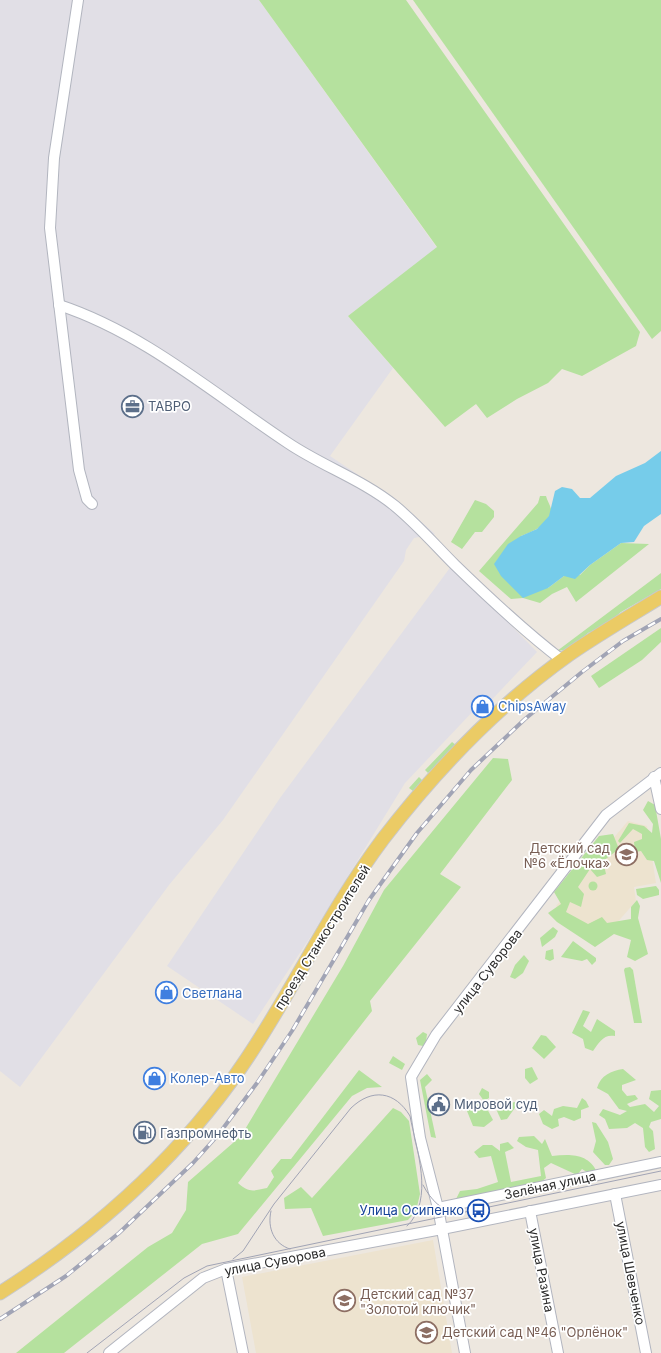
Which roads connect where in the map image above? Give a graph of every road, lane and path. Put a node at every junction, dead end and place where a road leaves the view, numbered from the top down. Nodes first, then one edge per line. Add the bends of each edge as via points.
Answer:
1 (78, 0) edge
2 (59, 306) junction
3 (92, 504) dead end
4 (661, 597) edge
5 (562, 660) junction
6 (658, 775) edge
7 (661, 809) edge
8 (661, 1162) edge
9 (661, 1185) edge
10 (615, 1194) junction
11 (438, 1208) junction
12 (530, 1211) junction
13 (442, 1229) junction
14 (226, 1269) junction
15 (0, 1293) edge
16 (109, 1353) edge
17 (243, 1353) edge
18 (465, 1353) edge
19 (558, 1353) edge
20 (646, 1353) edge

1 - 2 street via 54,158 50,228
2 - 3 street via 79,470 87,499
2 - 5 street via 85,314 119,330 190,375 289,444 359,482 394,505 523,628
4 - 5 main road, проезд Станкостроителей
5 - 15 main road, проезд Станкостроителей via 520,693 461,747 387,834 353,884 258,1042 212,1106 181,1143 110,1213 39,1268
6 - 7 street
6 - 11 street, улица Суворова via 606,816 436,1035 411,1077 420,1138
8 - 11 street, Зелёная улица
9 - 10 street, Зелёная улица
10 - 12 street, Зелёная улица
10 - 20 street, улица Шевченко
11 - 13 street, улица Суворова
12 - 13 street, Зелёная улица
12 - 19 street, улица Разина
13 - 14 street, улица Суворова
13 - 18 street
14 - 16 street, улица Суворова via 204,1278
14 - 17 street

